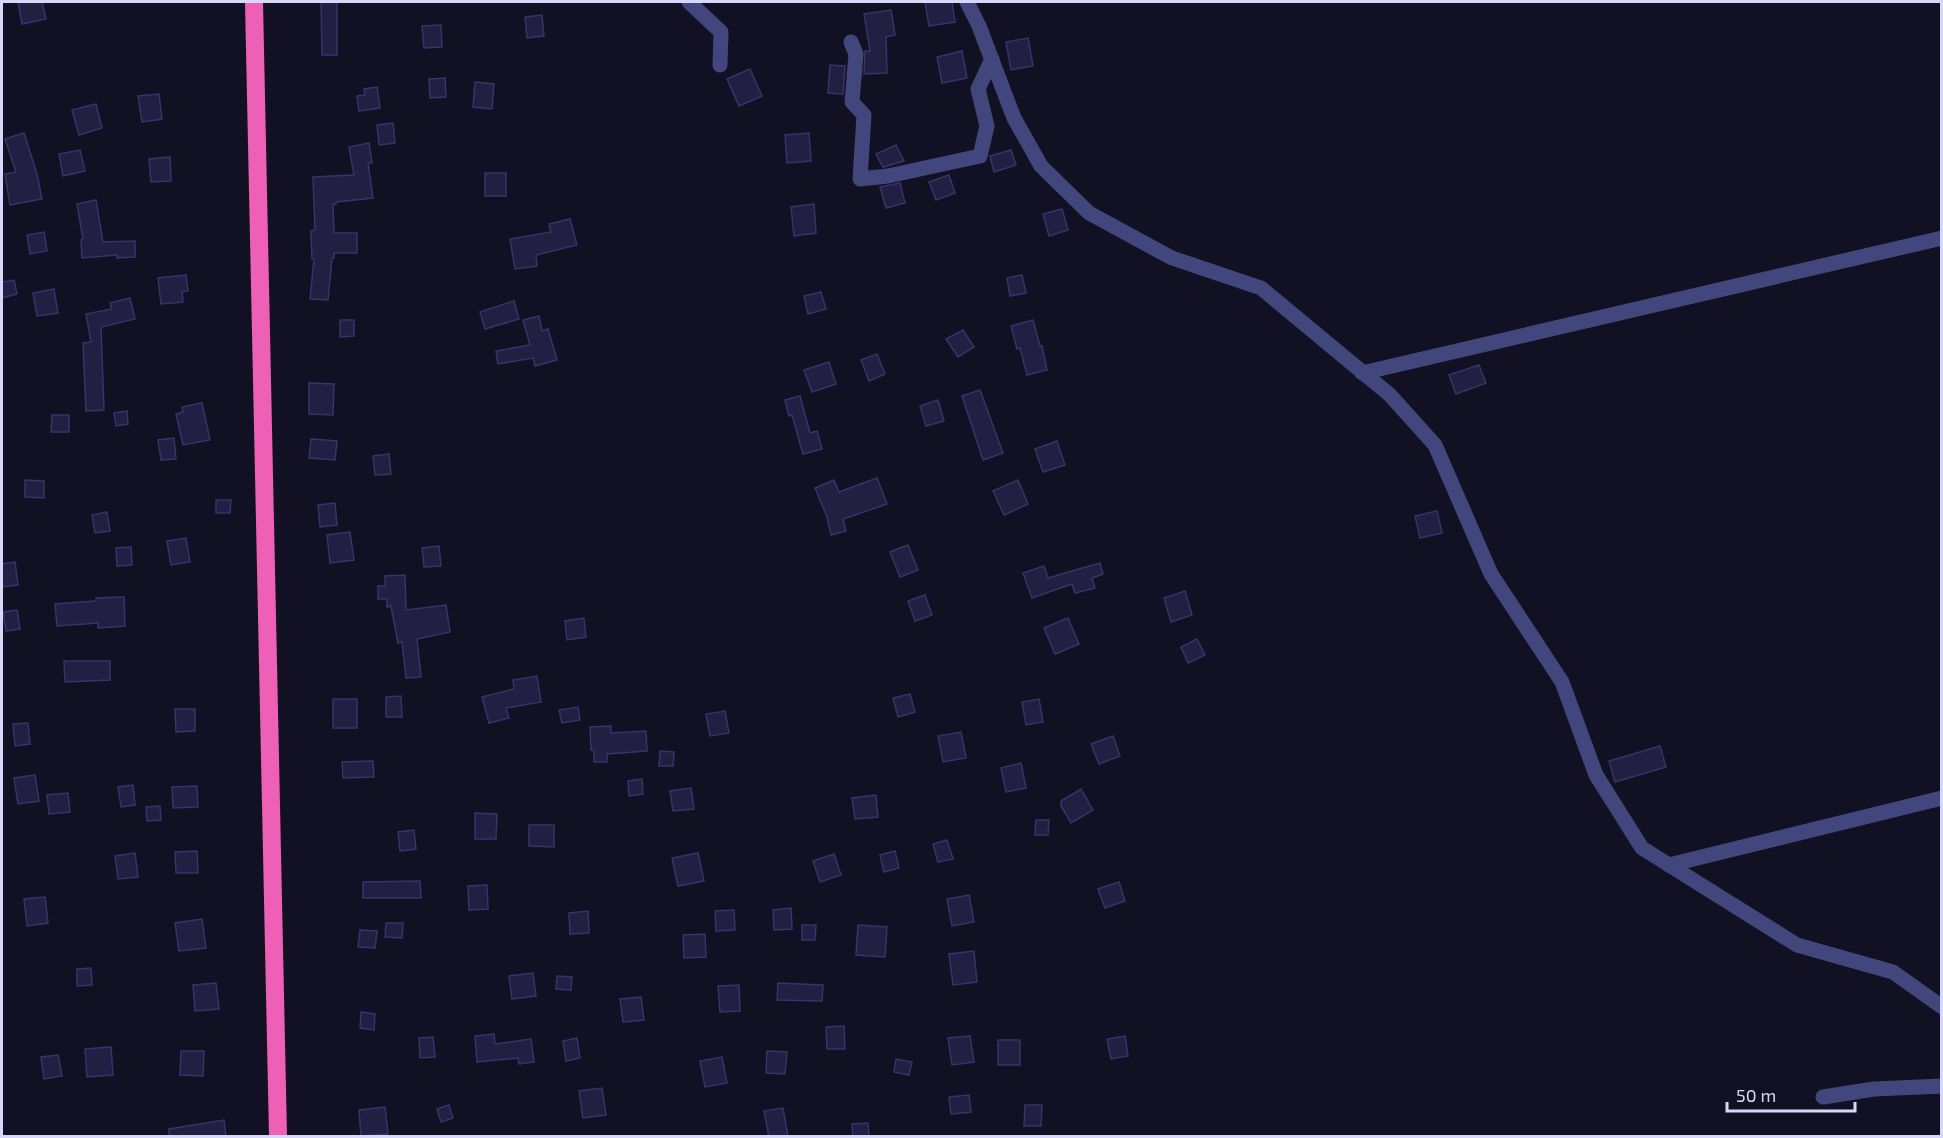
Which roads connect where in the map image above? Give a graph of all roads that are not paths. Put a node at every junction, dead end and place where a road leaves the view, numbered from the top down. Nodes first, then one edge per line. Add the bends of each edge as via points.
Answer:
1 (254, 2) edge
2 (689, 2) edge
3 (967, 2) edge
4 (850, 42) dead end
5 (992, 59) junction
6 (720, 65) dead end
7 (1941, 238) edge
8 (1362, 372) junction
9 (1941, 798) edge
10 (1669, 865) junction
11 (1941, 1007) edge
12 (1941, 1086) edge
13 (1823, 1097) dead end
14 (278, 1137) edge

1 - 14 highway
2 - 6 street via 721,32
3 - 5 street
4 - 5 street via 856,54 852,102 864,115 860,179 980,156 987,126 978,88
5 - 8 street via 1014,118 1041,166 1089,213 1172,258 1261,288
7 - 8 street
8 - 10 street via 1390,395 1435,446 1491,574 1562,682 1596,775 1642,848
9 - 10 street
10 - 11 street via 1797,945 1893,972
12 - 13 street via 1874,1089

